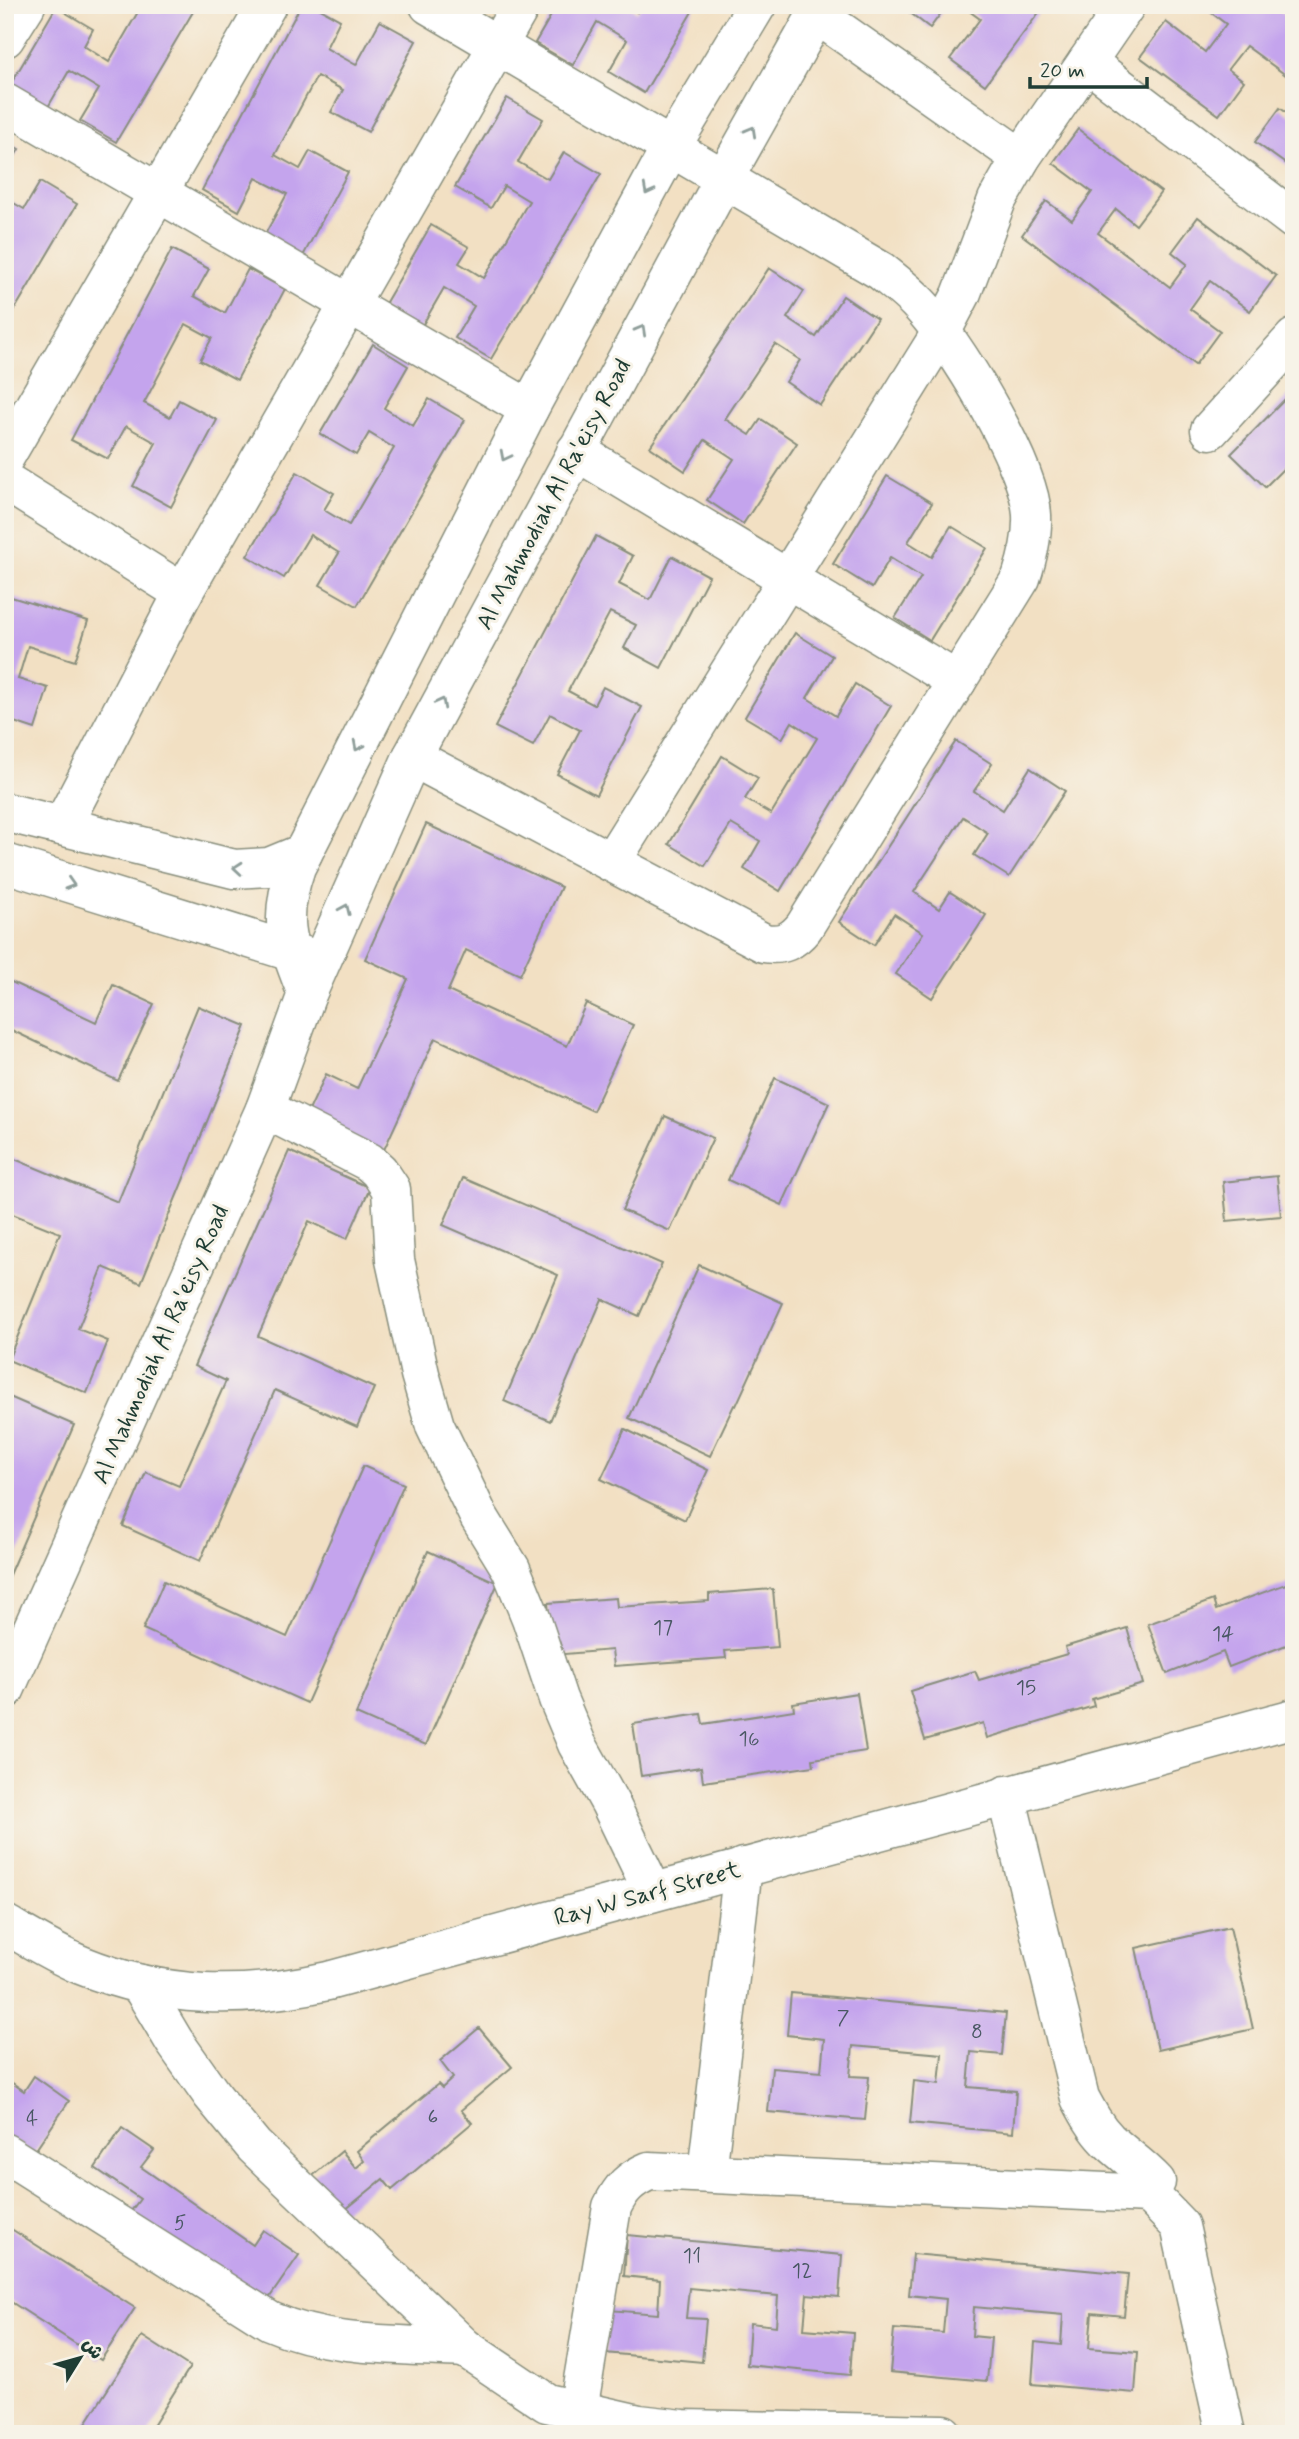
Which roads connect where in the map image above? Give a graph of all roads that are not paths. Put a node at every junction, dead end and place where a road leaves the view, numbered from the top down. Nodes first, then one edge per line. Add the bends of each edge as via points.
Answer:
1 (26, 5) edge
2 (267, 5) edge
3 (429, 5) edge
4 (521, 5) edge
5 (757, 5) edge
6 (1126, 5) edge
7 (819, 10) edge
8 (5, 38) edge
9 (498, 46) junction
10 (1087, 62) junction
11 (5, 103) edge
12 (671, 147) junction
13 (1021, 158) junction
14 (724, 177) junction
15 (159, 192) junction
16 (1294, 219) edge
17 (350, 304) junction
18 (942, 331) junction
19 (1294, 338) edge
20 (529, 409) junction
21 (1210, 430) dead end
22 (576, 450) junction
23 (5, 457) edge
24 (5, 481) edge
25 (787, 579) junction
26 (183, 593) junction
27 (957, 681) junction
28 (412, 757) junction
29 (5, 812) edge
30 (62, 827) junction
31 (303, 853) junction
32 (611, 862) junction
33 (5, 863) edge
34 (306, 969) junction
35 (265, 1108) junction
36 (5, 1690) edge
37 (1294, 1718) edge
38 (1006, 1795) junction
39 (743, 1867) junction
40 (653, 1892) junction
41 (5, 1924) edge
42 (140, 1984) junction
43 (5, 2153) edge
44 (707, 2173) junction
45 (1149, 2194) junction
46 (465, 2348) junction
47 (555, 2415) edge
48 (943, 2434) edge
49 (1226, 2434) edge

1 - 8 street
2 - 15 street
3 - 9 street
4 - 9 street
5 - 12 street, Al Mahmodiah Al Ra'eisy Road
6 - 10 street
7 - 13 street
14 -> 7 street, Al Mahmodiah Al Ra'eisy Road
9 - 12 street
9 - 17 street
10 - 13 street
10 - 16 street
11 - 15 street
12 - 14 street
12 -> 20 street, Al Mahmodiah Al Ra'eisy Road
13 - 18 street via 997,200 961,295
14 - 18 street via 881,271
22 -> 14 street, Al Mahmodiah Al Ra'eisy Road
15 - 17 street
15 - 23 street
17 - 20 street
17 - 26 street
18 - 25 street
18 - 27 street via 1010,449 1025,480 1032,512 1031,546 1021,578
19 - 21 street
20 -> 31 street, Al Mahmodiah Al Ra'eisy Road
22 - 25 street
28 -> 22 street, Al Mahmodiah Al Ra'eisy Road
24 - 26 street
25 - 27 street
25 - 32 street
26 - 30 street
27 - 32 street via 804,927 787,942 764,943
28 - 32 street
34 -> 28 street, Al Mahmodiah Al Ra'eisy Road
29 - 30 street
31 -> 30 street via 269,867 234,869
31 - 34 street, Al Mahmodiah Al Ra'eisy Road via 285,902 286,936
33 -> 34 street
34 - 35 street, Al Mahmodiah Al Ra'eisy Road
35 - 36 street, Al Mahmodiah Al Ra'eisy Road
35 - 40 street via 369,1163 391,1189 395,1260 435,1426 479,1517 511,1569 577,1744
37 - 38 street, Ray W Sarf Street
38 - 39 street, Ray W Sarf Street
38 - 45 street via 1080,2098 1107,2139 1156,2182
39 - 40 street, Ray W Sarf Street
39 - 44 street
40 - 42 street, Ray W Sarf Street via 282,1991 187,1993
41 - 42 street, Ray W Sarf Street via 80,1965
42 - 46 street via 174,2041 254,2146
43 - 46 street via 250,2310 292,2331 337,2341
44 - 45 street
44 - 47 street via 649,2171 620,2191
45 - 49 street via 1180,2226
46 - 47 street
47 - 48 street via 683,2429

